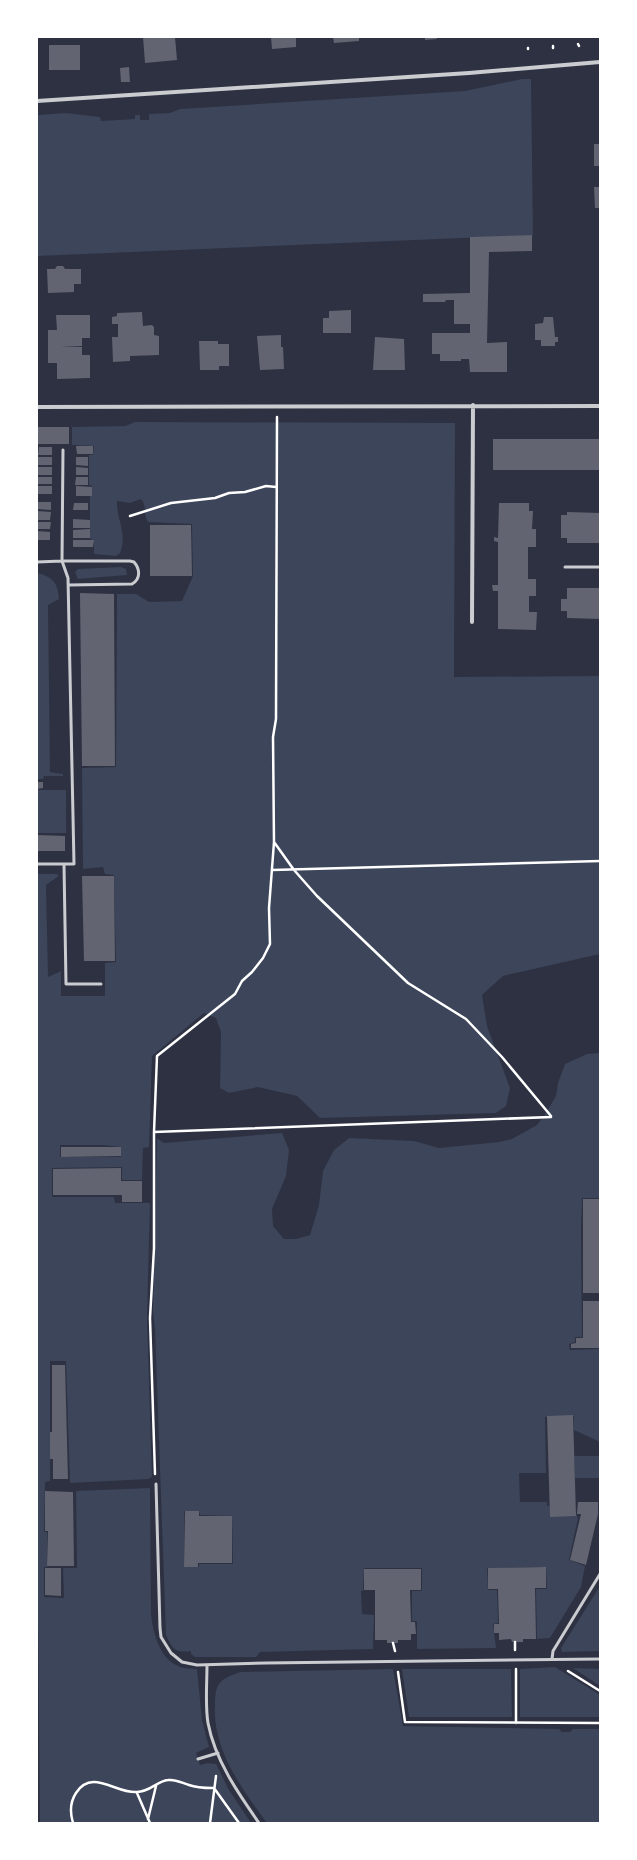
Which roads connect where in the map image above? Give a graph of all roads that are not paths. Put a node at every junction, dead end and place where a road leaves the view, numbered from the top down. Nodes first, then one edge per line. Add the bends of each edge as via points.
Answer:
1 (600, 62) edge
2 (37, 101) edge
3 (473, 405) junction
4 (600, 406) edge
5 (37, 407) edge
6 (63, 450) dead end
7 (62, 561) junction
8 (37, 562) edge
9 (565, 567) dead end
10 (600, 567) edge
11 (69, 585) junction
12 (472, 622) dead end
13 (37, 864) edge
14 (64, 865) junction
15 (101, 984) dead end
16 (156, 1484) road end
17 (600, 1574) edge
18 (600, 1659) edge
19 (552, 1660) junction
20 (207, 1665) junction
21 (218, 1753) junction
22 (198, 1759) dead end
23 (259, 1823) edge

1 - 2 street
3 - 4 street
3 - 5 street
3 - 12 street
6 - 7 lane
7 - 8 lane
7 - 11 lane
7 - 11 lane via 130,561 134,562 139,572 137,580 132,584
9 - 10 lane
11 - 14 lane via 74,864
13 - 14 lane
14 - 15 lane via 66,984
16 - 20 lane via 161,1637 176,1658 190,1664
17 - 19 lane via 553,1652
18 - 19 lane
19 - 20 lane
20 - 21 lane via 208,1718
21 - 22 lane
21 - 23 lane via 233,1785

